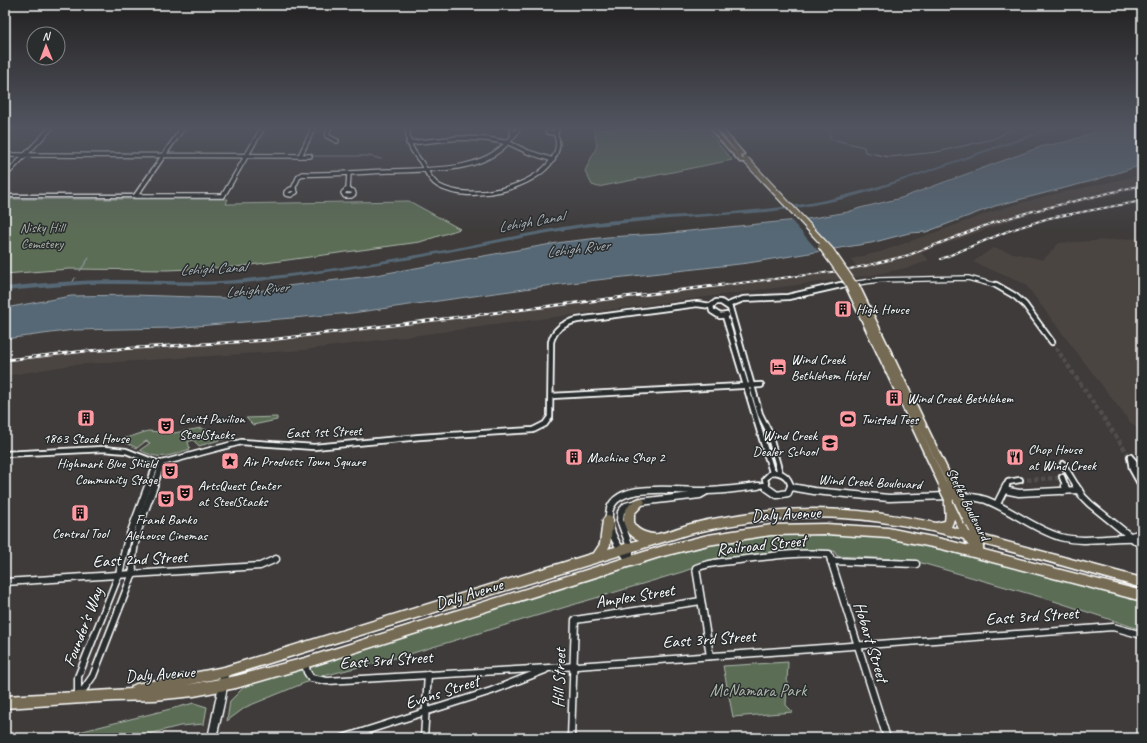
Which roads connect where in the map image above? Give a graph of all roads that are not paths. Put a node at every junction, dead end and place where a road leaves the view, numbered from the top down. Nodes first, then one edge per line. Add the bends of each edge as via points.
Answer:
1 (17, 164) edge
2 (158, 164) edge
3 (243, 164) edge
4 (421, 164) edge
5 (471, 164) edge
6 (550, 164) edge
7 (746, 164) edge
8 (747, 164) edge
9 (426, 169) junction
10 (349, 174) junction
11 (5, 176) edge
12 (293, 189) dead end
13 (348, 190) dead end
14 (5, 196) edge
15 (135, 196) junction
16 (728, 305) junction
17 (711, 306) junction
18 (730, 312) junction
19 (724, 316) junction
20 (1052, 342) tunnel mouth
21 (761, 384) dead end
22 (749, 386) junction
23 (551, 396) junction
24 (5, 454) edge
25 (1132, 460) junction
26 (160, 463) junction
27 (1142, 470) edge
28 (772, 472) junction
29 (780, 473) junction
30 (1071, 477) junction
31 (1142, 477) edge
32 (1060, 478) junction
33 (1020, 480) tunnel mouth
34 (765, 485) junction
35 (1142, 486) edge
36 (791, 487) junction
37 (1004, 490) junction
38 (1080, 490) junction
39 (707, 491) junction
40 (1063, 491) junction
41 (949, 498) junction
42 (640, 502) junction
43 (997, 504) junction
44 (608, 520) junction
45 (936, 528) junction
46 (1142, 533) edge
47 (966, 535) junction
48 (1130, 536) junction
49 (978, 538) junction
50 (1142, 538) edge
51 (657, 539) junction
52 (1142, 546) edge
53 (630, 547) junction
54 (619, 550) junction
55 (979, 553) junction
56 (830, 554) joint
57 (596, 558) junction
58 (276, 559) dead end
59 (630, 561) junction
60 (832, 561) junction
61 (916, 564) dead end
62 (133, 573) junction
63 (119, 574) junction
64 (5, 582) edge
65 (1142, 583) edge
66 (1142, 596) edge
67 (701, 601) junction
68 (574, 620) joint
69 (1142, 635) edge
70 (857, 645) junction
71 (710, 656) junction
72 (305, 663) junction
73 (574, 666) junction
74 (549, 668) junction
75 (224, 672) junction
76 (428, 674) junction
77 (223, 685) junction
78 (115, 695) junction
79 (78, 697) junction
80 (5, 702) edge
81 (426, 712) junction
82 (212, 738) edge
83 (343, 738) edge
84 (424, 738) edge
85 (571, 738) edge
86 (887, 738) edge

1 - 11 street
2 - 15 street
3 - 15 street via 223,196
4 - 9 street
5 - 9 street via 453,168
6 - 9 street via 527,181 485,192 448,190 434,182
7 - 41 main road, Stefko Boulevard, bridge via 826,252 847,282
8 - 49 main road, Stefko Boulevard, bridge via 831,251 853,281
9 - 10 street
10 - 12 street via 302,174 298,176
10 - 13 street
14 - 15 street
16 - 17 street via 717,302
16 - 18 street
16 - 20 street via 743,299 788,297 841,285 879,280 968,278 996,285 1015,296 1025,305
17 - 19 street via 714,313
17 - 23 street via 697,304 568,322 557,329 551,340
18 - 19 street
18 - 22 street
19 - 22 street
21 - 22 street
22 - 23 street
22 - 28 street
22 - 29 street via 768,430
23 - 26 street, East 1st Street via 548,422 533,430 314,447 241,442
24 - 26 street via 104,449 126,451
25 - 27 street
25 - 31 street
25 - 35 street via 1132,469
26 - 62 street via 134,542
26 - 63 street, Founder's Way via 127,542
28 - 29 street
28 - 34 street via 766,476
29 - 36 street via 789,480
30 - 32 street
30 - 32 street via 1064,465 1064,472
30 - 38 street
32 - 40 street via 1066,487
33 - 37 street via 1008,482
34 - 36 street via 770,492 777,495 788,493
34 - 39 street
36 - 43 street, Wind Creek Boulevard via 889,498 966,496
37 - 40 street via 1019,493
37 - 43 street
38 - 40 street
38 - 48 street via 1090,504
39 - 42 street via 700,495
39 - 44 street via 629,491 617,497 612,503
41 - 45 highway via 950,521
41 - 47 main road, Stefko Boulevard
42 - 51 highway via 629,512 629,525 637,534
42 - 53 street via 626,506 621,514 620,522
43 - 48 street, Wind Creek Boulevard via 1045,531 1062,537 1082,539
44 - 54 street
44 - 57 highway via 606,545
45 - 47 highway, Daly Avenue
45 - 51 highway, Daly Avenue via 862,515 791,513 724,521
46 - 48 street
47 - 49 highway, Daly Avenue
47 - 55 main road, Stefko Boulevard
48 - 50 street
48 - 52 street
49 - 55 main road, Stefko Boulevard
49 - 65 highway, Daly Avenue
51 - 53 highway, Daly Avenue
53 - 54 highway, Daly Avenue
53 - 59 street
54 - 57 highway, Daly Avenue
54 - 59 street
55 - 59 highway, Daly Avenue via 888,533 795,528 708,540
55 - 66 highway, Daly Avenue
56 - 60 street, Hobart Street
56 - 67 street, Railroad Street via 765,556 696,568
57 - 75 highway, Daly Avenue
58 - 62 street, East 2nd Street via 260,566
59 - 72 highway, Daly Avenue
60 - 61 street
60 - 70 street, Hobart Street
62 - 63 street, East 2nd Street
62 - 79 street, Founder's Way via 93,676
63 - 64 street, East 2nd Street
63 - 79 street, Founder's Way via 78,677
67 - 68 street, Amplex Street
67 - 71 street
68 - 73 street, Hill Street
69 - 70 street, East 3rd Street via 1113,627
70 - 71 street, East 3rd Street
70 - 86 street, Hobart Street
71 - 73 street, East 3rd Street
72 - 76 street, East 3rd Street via 306,674 316,680 327,681
72 - 77 highway, Daly Avenue
73 - 74 street, East 3rd Street
73 - 85 street, Hill Street
74 - 76 street, East 3rd Street
74 - 81 street, Evans Street via 491,691
75 - 77 street
75 - 78 highway, Daly Avenue
76 - 81 street
77 - 78 highway, Daly Avenue via 155,694
77 - 82 street
78 - 79 highway
79 - 80 highway
81 - 83 street, Evans Street
81 - 84 street

